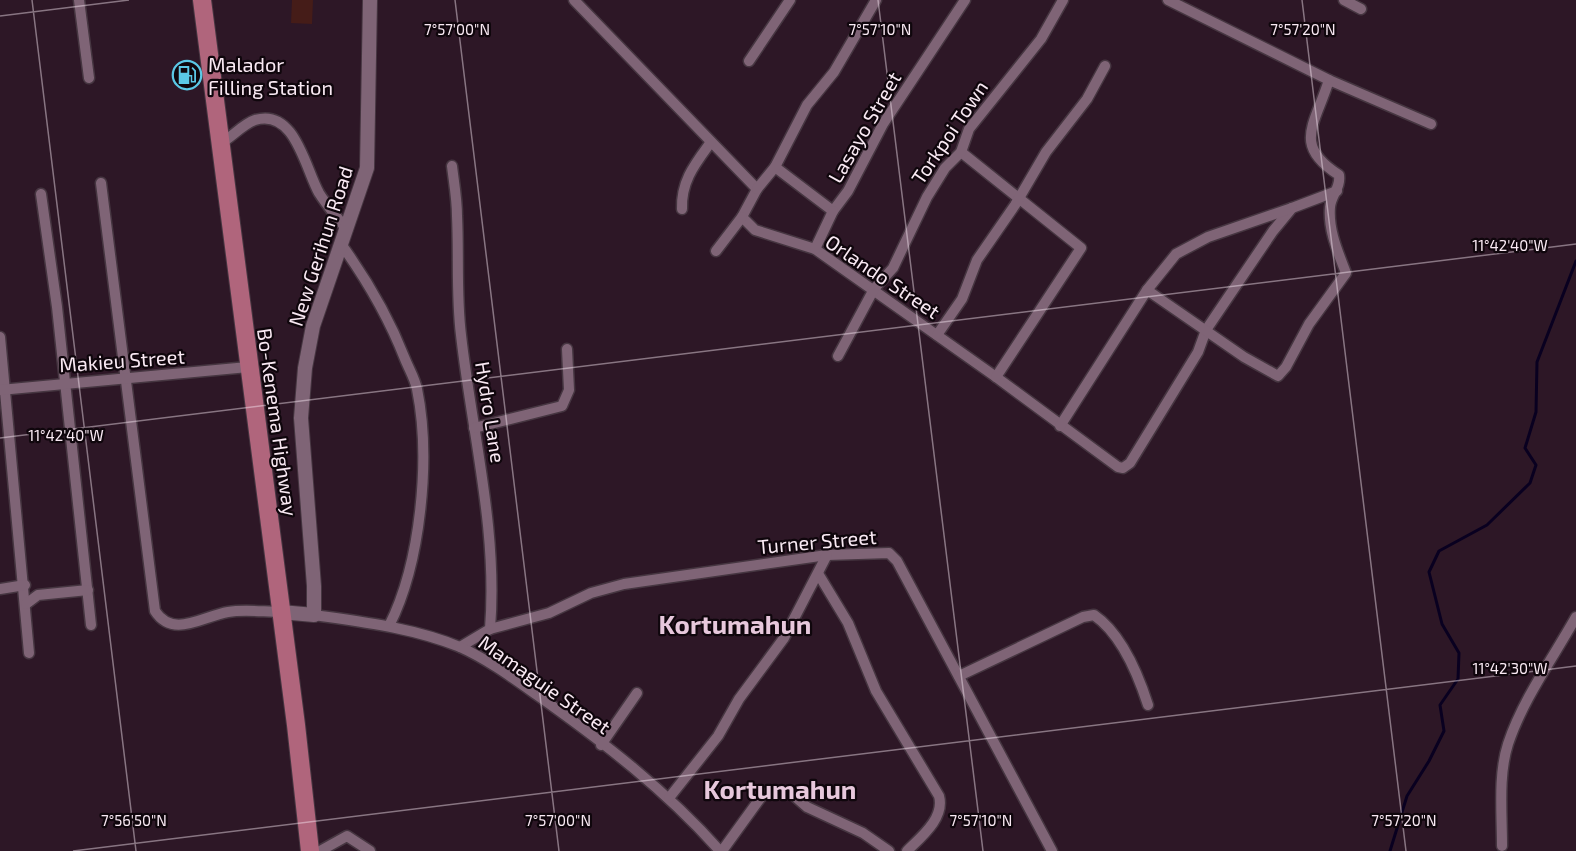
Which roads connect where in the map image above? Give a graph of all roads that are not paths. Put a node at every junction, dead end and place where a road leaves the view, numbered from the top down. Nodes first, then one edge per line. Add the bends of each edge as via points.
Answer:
1 (79, 0) edge
2 (202, 0) edge
3 (370, 0) edge
4 (574, 0) edge
5 (790, 0) edge
6 (876, 0) edge
7 (1063, 0) edge
8 (1168, 0) edge
9 (1344, 0) edge
10 (962, 1) edge
11 (1361, 9) dead end
12 (749, 62) dead end
13 (1105, 66) dead end
14 (89, 78) dead end
15 (1329, 80) junction
16 (1431, 124) dead end
17 (711, 142) junction
18 (221, 143) junction
19 (961, 152) junction
20 (452, 166) dead end
21 (775, 167) junction
22 (101, 183) dead end
23 (757, 189) junction
24 (1337, 191) junction
25 (41, 194) dead end
26 (1019, 199) junction
27 (1292, 208) junction
28 (682, 209) dead end
29 (833, 211) junction
30 (742, 217) junction
31 (347, 230) junction
32 (341, 244) junction
33 (815, 249) junction
34 (716, 251) dead end
35 (874, 290) junction
36 (1147, 290) junction
37 (1206, 330) junction
38 (937, 335) junction
39 (0, 337) edge
40 (567, 349) dead end
41 (838, 356) dead end
42 (248, 367) junction
43 (996, 377) junction
44 (124, 379) junction
45 (65, 383) junction
46 (3, 389) edge
47 (1060, 426) junction
48 (474, 428) junction
49 (827, 555) junction
50 (819, 575) junction
51 (25, 585) junction
52 (0, 589) edge
53 (88, 590) junction
54 (26, 604) junction
55 (281, 612) junction
56 (314, 615) junction
57 (1576, 617) edge
58 (91, 625) dead end
59 (389, 626) junction
60 (490, 629) junction
61 (460, 647) junction
62 (29, 653) dead end
63 (959, 676) junction
64 (637, 693) dead end
65 (1148, 705) dead end
66 (602, 744) junction
67 (669, 798) junction
68 (1502, 846) dead end
69 (310, 851) edge
70 (320, 851) edge
71 (370, 851) edge
72 (721, 851) edge
73 (889, 851) edge
74 (907, 851) edge
75 (1052, 851) edge

1 - 14 street
2 - 18 highway, Bo-Kenema Highway
3 - 31 street, New Gerihun Road via 367,168
4 - 17 street
5 - 12 street
6 - 21 street via 834,72 807,105
7 - 19 street, Torkpoi Town via 1041,39 969,129
8 - 15 street
9 - 11 street
10 - 29 street, Lasayo Street
13 - 26 street
15 - 16 street
15 - 24 street via 1309,141 1315,156 1340,176
17 - 23 street
17 - 28 street via 688,174
18 - 31 street via 256,120 273,119 284,125 297,143 320,195
18 - 42 highway, Bo-Kenema Highway
19 - 26 street
19 - 35 street, Torkpoi Town via 945,168 893,268
20 - 48 street, Hydro Lane via 457,215 458,316
21 - 23 street
21 - 29 street, Lasayo Street
22 - 44 street
23 - 30 street
24 - 27 street
24 - 37 street via 1330,205 1332,234 1346,273 1278,376
25 - 45 street
26 - 38 street via 977,260 962,299
26 - 43 street via 1082,248
27 - 36 street via 1208,237 1176,254
27 - 37 street
29 - 33 street
30 - 33 street, Orlando Street via 755,230
30 - 34 street
31 - 32 street, New Gerihun Road
32 - 56 street, New Gerihun Road via 313,326 301,418
32 - 59 street via 393,328 417,388 422,447 413,558
33 - 35 street, Orlando Street
35 - 38 street, Orlando Street
35 - 41 street, Torkpoi Town
36 - 37 street
36 - 47 street
37 - 47 street, Orlando Street via 1198,352 1130,464 1118,467
38 - 43 street, Orlando Street
39 - 46 street
40 - 48 street via 569,390 562,406
42 - 44 street, Makieu Street
42 - 55 highway, Bo-Kenema Highway
43 - 47 street, Orlando Street
44 - 45 street, Makieu Street
44 - 55 street via 148,571 155,611 161,620 170,626 228,612
45 - 46 street, Makieu Street
45 - 53 street
46 - 51 street
48 - 60 street, Hydro Lane via 488,524 493,593
49 - 50 street
49 - 60 street, Turner Street via 624,584 591,593 549,613
49 - 63 street, Turner Street via 889,553
50 - 67 street via 784,638 739,699 718,736
50 - 74 street via 848,623 876,691 939,796 940,811 926,833
51 - 52 street
51 - 54 street
53 - 54 street via 38,595
53 - 58 street
54 - 62 street
55 - 56 street
55 - 69 highway, Bo-Kenema Highway
56 - 59 street, Mamaguie Street
57 - 68 street via 1523,709 1508,746
59 - 61 street, Mamaguie Street
60 - 61 street
61 - 66 street, Mamaguie Street via 504,672
63 - 65 street via 1094,615 1137,672
63 - 75 street, Turner Street
64 - 66 street
66 - 67 street, Mamaguie Street
67 - 72 street, Mamaguie Street
70 - 71 street via 347,836
72 - 73 street via 764,792 791,793 807,807

